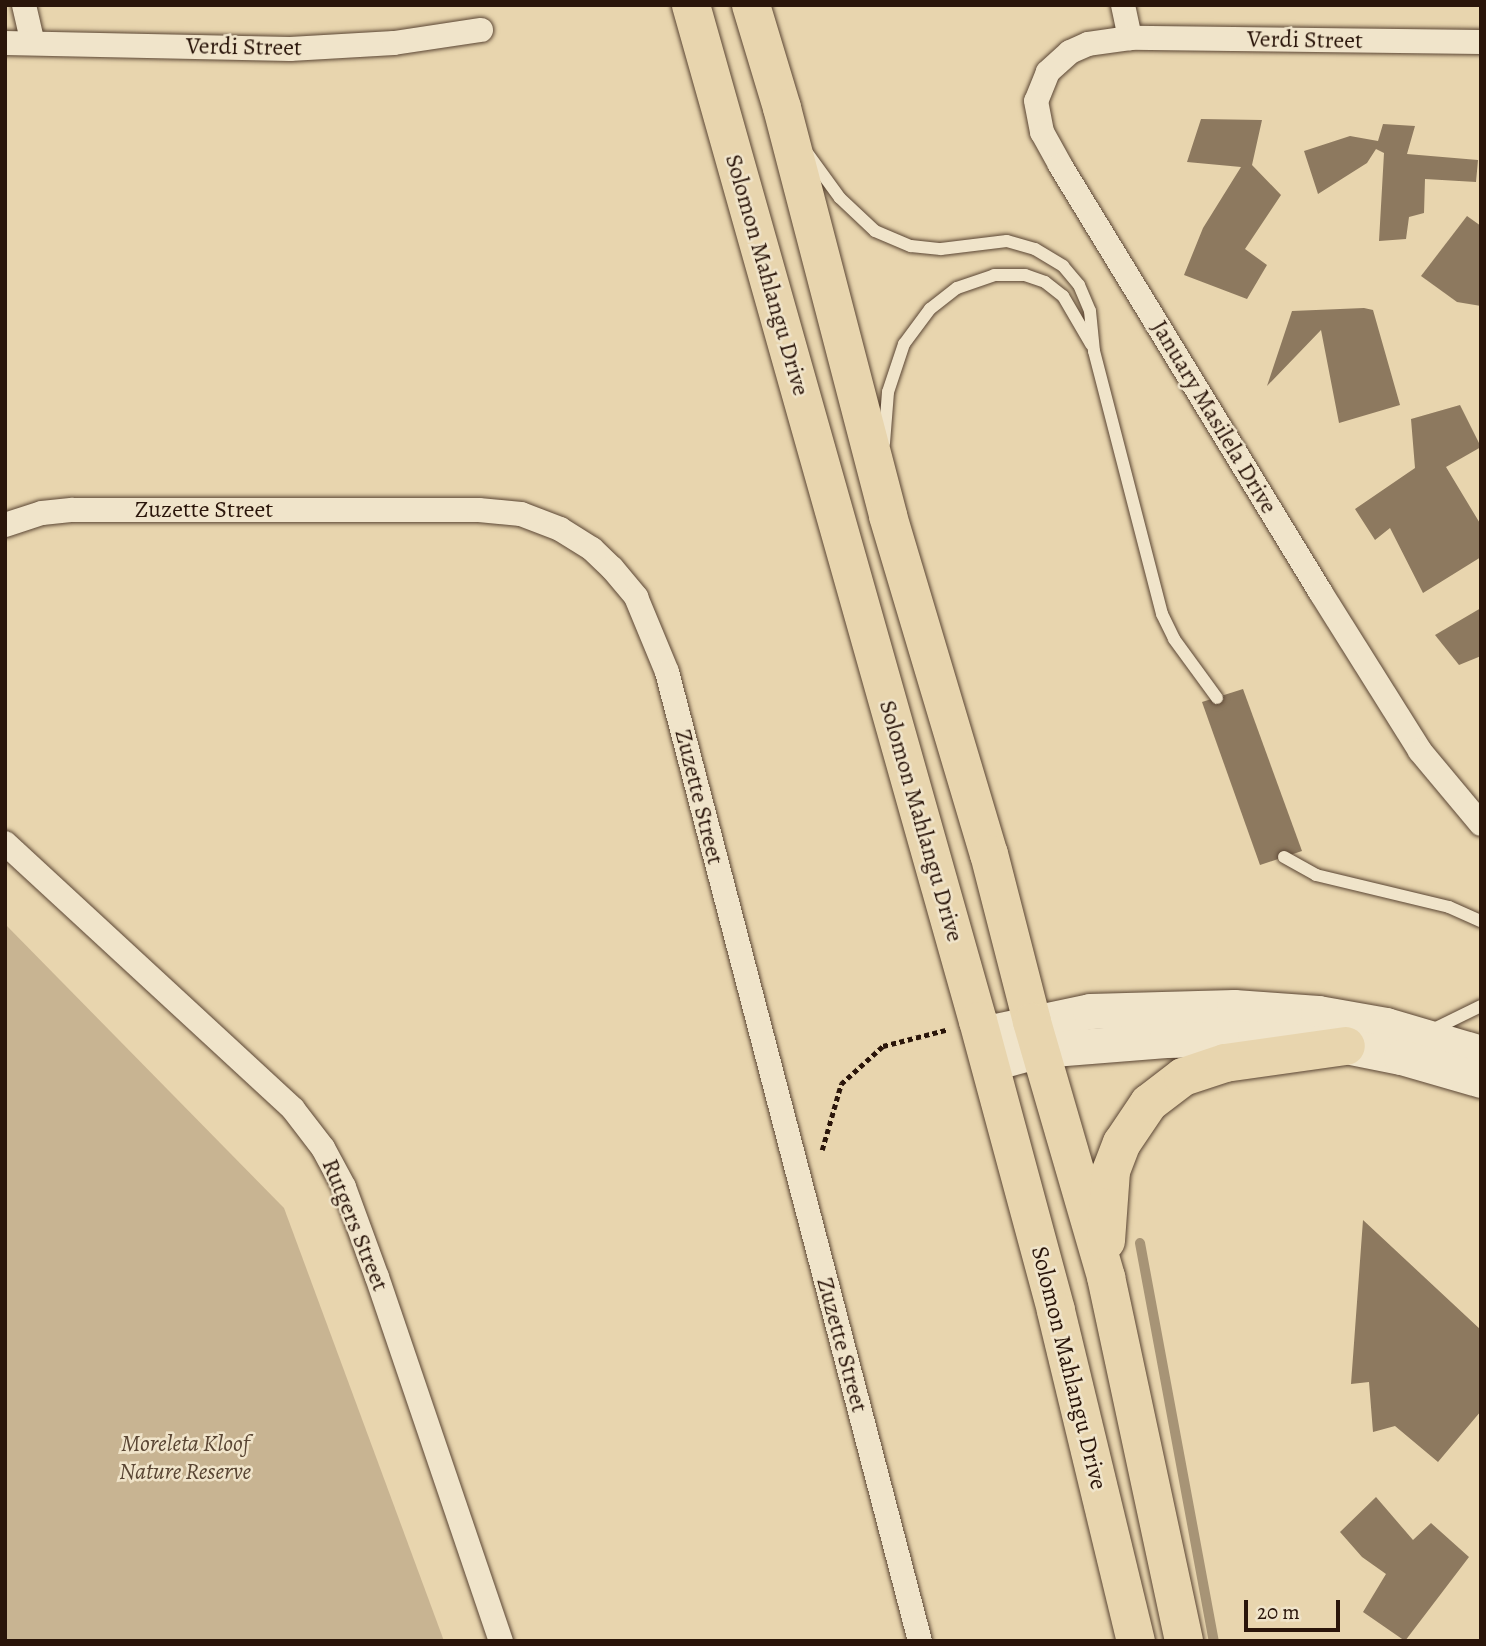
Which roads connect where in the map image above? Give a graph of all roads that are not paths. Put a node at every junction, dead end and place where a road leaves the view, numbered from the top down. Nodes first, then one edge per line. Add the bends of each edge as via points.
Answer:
1 (23, 5) edge
2 (691, 5) edge
3 (751, 5) edge
4 (1123, 5) edge
5 (481, 30) dead end
6 (1130, 38) junction
7 (1481, 42) edge
8 (5, 43) edge
9 (33, 43) junction
10 (782, 108) junction
11 (1094, 351) junction
12 (888, 516) junction
13 (5, 525) edge
14 (1217, 698) dead end
15 (1481, 824) edge
16 (5, 843) edge
17 (1284, 857) dead end
18 (1481, 921) edge
19 (1481, 1006) edge
20 (1422, 1034) junction
21 (1036, 1036) junction
22 (983, 1040) junction
23 (1346, 1046) junction
24 (1481, 1053) edge
25 (1481, 1080) edge
26 (1106, 1277) junction
27 (501, 1641) edge
28 (920, 1641) edge
29 (1136, 1641) edge
30 (1184, 1641) edge

1 - 9 street
2 - 22 main road, Solomon Mahlangu Drive
3 - 10 main road
4 - 6 street
5 - 9 street, Verdi Street via 394,43 290,49
6 - 7 street, Verdi Street
6 - 15 street, January Masilela Drive via 1088,44 1070,52 1048,72 1037,101 1042,132 1420,751
8 - 9 street, Verdi Street
10 - 11 lane via 806,152 840,198 875,230 911,246 941,249 1007,240 1063,265 1079,285 1090,311
10 - 12 main road
11 - 12 lane via 1063,296 1045,282 1025,275 994,275 957,288 930,309 904,344 888,392 883,473
11 - 14 lane via 1162,614 1174,639
12 - 21 main road via 989,854
13 - 28 street, Zuzette Street via 43,513 73,510 479,510 521,514 560,529 592,550 636,597 667,671
16 - 27 street, Rutgers Street via 293,1109 323,1148 344,1187 377,1277
17 - 18 lane via 1316,875 1449,907
19 - 20 lane
20 - 21 main road via 1318,1013 1234,1007 1116,1009
20 - 24 main road
21 - 22 main road
21 - 23 main road via 1255,1038
21 - 26 main road
22 - 29 main road, Solomon Mahlangu Drive via 1056,1311
23 - 25 main road
23 - 26 main road via 1225,1063 1183,1077 1149,1102 1122,1143 1111,1171
26 - 30 main road

